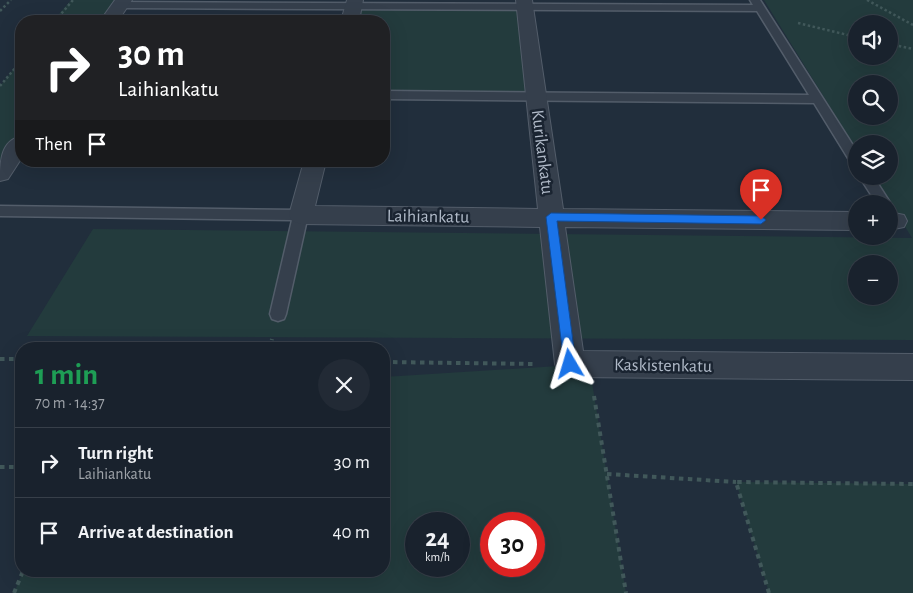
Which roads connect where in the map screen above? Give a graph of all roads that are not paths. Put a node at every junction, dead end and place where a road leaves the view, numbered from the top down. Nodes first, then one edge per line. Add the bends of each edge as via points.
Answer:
1 (123, 2) edge
2 (524, 4) edge
3 (758, 4) edge
4 (353, 9) edge
5 (113, 15) edge
6 (390, 95) edge
7 (536, 96) junction
8 (818, 99) junction
9 (848, 147) edge
10 (15, 151) edge
11 (313, 167) edge
12 (0, 172) edge
13 (0, 212) edge
14 (301, 215) junction
15 (551, 217) junction
16 (848, 221) edge
17 (278, 314) dead end
18 (579, 364) joint
19 (913, 367) edge

1 - 4 lane
1 - 5 street
2 - 3 lane
2 - 4 lane
2 - 7 street, Kurikankatu
3 - 8 lane
6 - 7 lane
7 - 8 lane
7 - 15 street, Kurikankatu
8 - 9 lane
10 - 12 street
11 - 14 street
13 - 14 lane, Laihiankatu
14 - 15 street, Laihiankatu
14 - 17 lane
15 - 16 street, Laihiankatu
15 - 18 street, Kurikankatu
18 - 19 street, Kaskistenkatu

